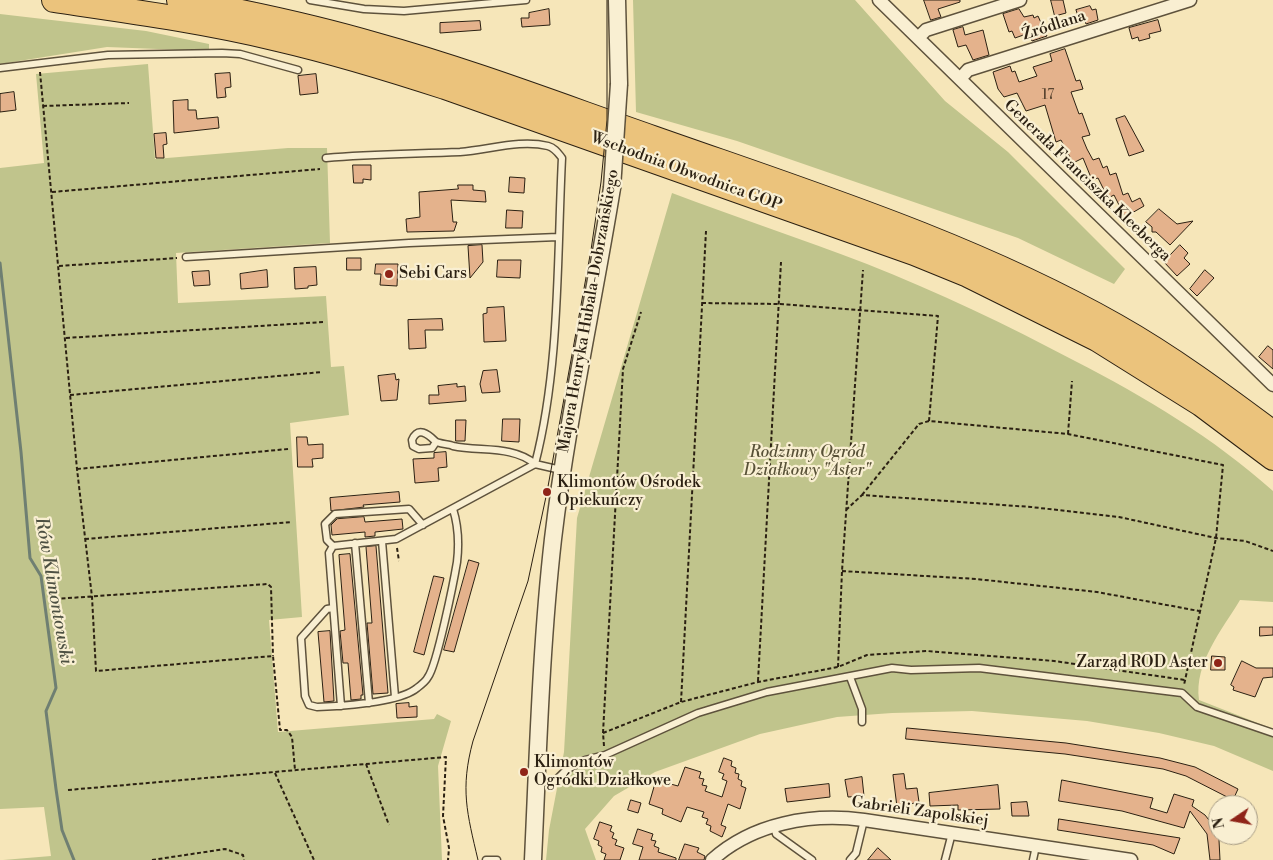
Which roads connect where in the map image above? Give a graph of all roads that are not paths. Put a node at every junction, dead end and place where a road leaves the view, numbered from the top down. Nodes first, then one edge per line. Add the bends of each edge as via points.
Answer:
1 (54, 0) edge
2 (179, 0) edge
3 (310, 0) edge
4 (526, 0) edge
5 (617, 0) edge
6 (879, 0) edge
7 (1020, 0) edge
8 (1190, 0) edge
9 (918, 38) junction
10 (0, 68) edge
11 (298, 70) dead end
12 (960, 79) junction
13 (326, 158) dead end
14 (558, 237) junction
15 (186, 257) road end
16 (1273, 385) edge
17 (1273, 433) edge
18 (436, 442) dead end
19 (1273, 458) edge
20 (535, 464) junction
21 (562, 471) junction
22 (453, 509) junction
23 (423, 525) junction
24 (382, 541) junction
25 (355, 543) junction
26 (332, 546) junction
27 (333, 608) junction
28 (850, 677) junction
29 (395, 697) junction
30 (369, 703) junction
31 (341, 706) junction
32 (862, 722) dead end
33 (1273, 733) edge
34 (538, 782) junction
35 (864, 820) junction
36 (774, 826) junction
37 (952, 833) junction
38 (1036, 846) junction
39 (486, 860) edge
40 (497, 860) edge
41 (533, 860) edge
42 (712, 860) edge
43 (812, 860) edge
44 (850, 860) edge
45 (945, 860) edge
46 (1033, 860) edge
47 (1131, 860) edge

1 - 19 highway, Wschodnia Obwodnica GOP via 243,32 374,64 914,253 1010,294 1097,339 1201,404
2 - 17 highway, Wschodnia Obwodnica GOP via 305,26 395,51 667,143 922,236 1006,271 1116,326 1191,373
3 - 4 lane via 364,9 404,11
5 - 21 street, Majora Henryka Hubala-Dobrzańskiego, bridge via 619,84 612,188
6 - 9 street, Generała Franciszka Kleeberga
7 - 9 street via 926,30
8 - 12 street, Źródlana via 968,70
9 - 12 street, Generała Franciszka Kleeberga
10 - 11 lane via 108,55 222,53 240,54
12 - 16 street, Generała Franciszka Kleeberga
13 - 14 lane via 462,152 509,145 550,147 562,158
14 - 15 lane
14 - 20 lane via 550,388
18 - 20 lane via 506,452
20 - 21 lane
20 - 22 lane
21 - 34 street, Majora Henryka Hubala-Dobrzańskiego via 546,620
22 - 23 lane
22 - 29 lane via 457,561 434,660 429,676 416,689
23 - 24 lane via 396,539
23 - 26 lane via 410,509 335,514 325,524 327,540
24 - 25 lane
24 - 29 lane
25 - 26 lane
25 - 30 lane
26 - 27 lane via 329,553
27 - 31 lane
27 - 31 lane via 327,609 301,638 305,696 308,705 317,708
28 - 32 lane via 862,709
28 - 33 lane via 892,668 979,668 1182,694 1197,707
28 - 34 lane via 767,692 698,713 605,755 584,760 566,770 554,782
29 - 30 lane
30 - 31 lane
34 - 41 street, Majora Henryka Hubala-Dobrzańskiego
35 - 36 street, Gabrieli Zapolskiej via 825,816
35 - 37 street, Gabrieli Zapolskiej
35 - 44 lane via 856,853
36 - 42 street, Gabrieli Zapolskiej via 754,833
36 - 43 lane via 776,834
37 - 38 street, Gabrieli Zapolskiej
37 - 45 lane
38 - 46 lane
38 - 47 street, Gabrieli Zapolskiej
39 - 40 lane

